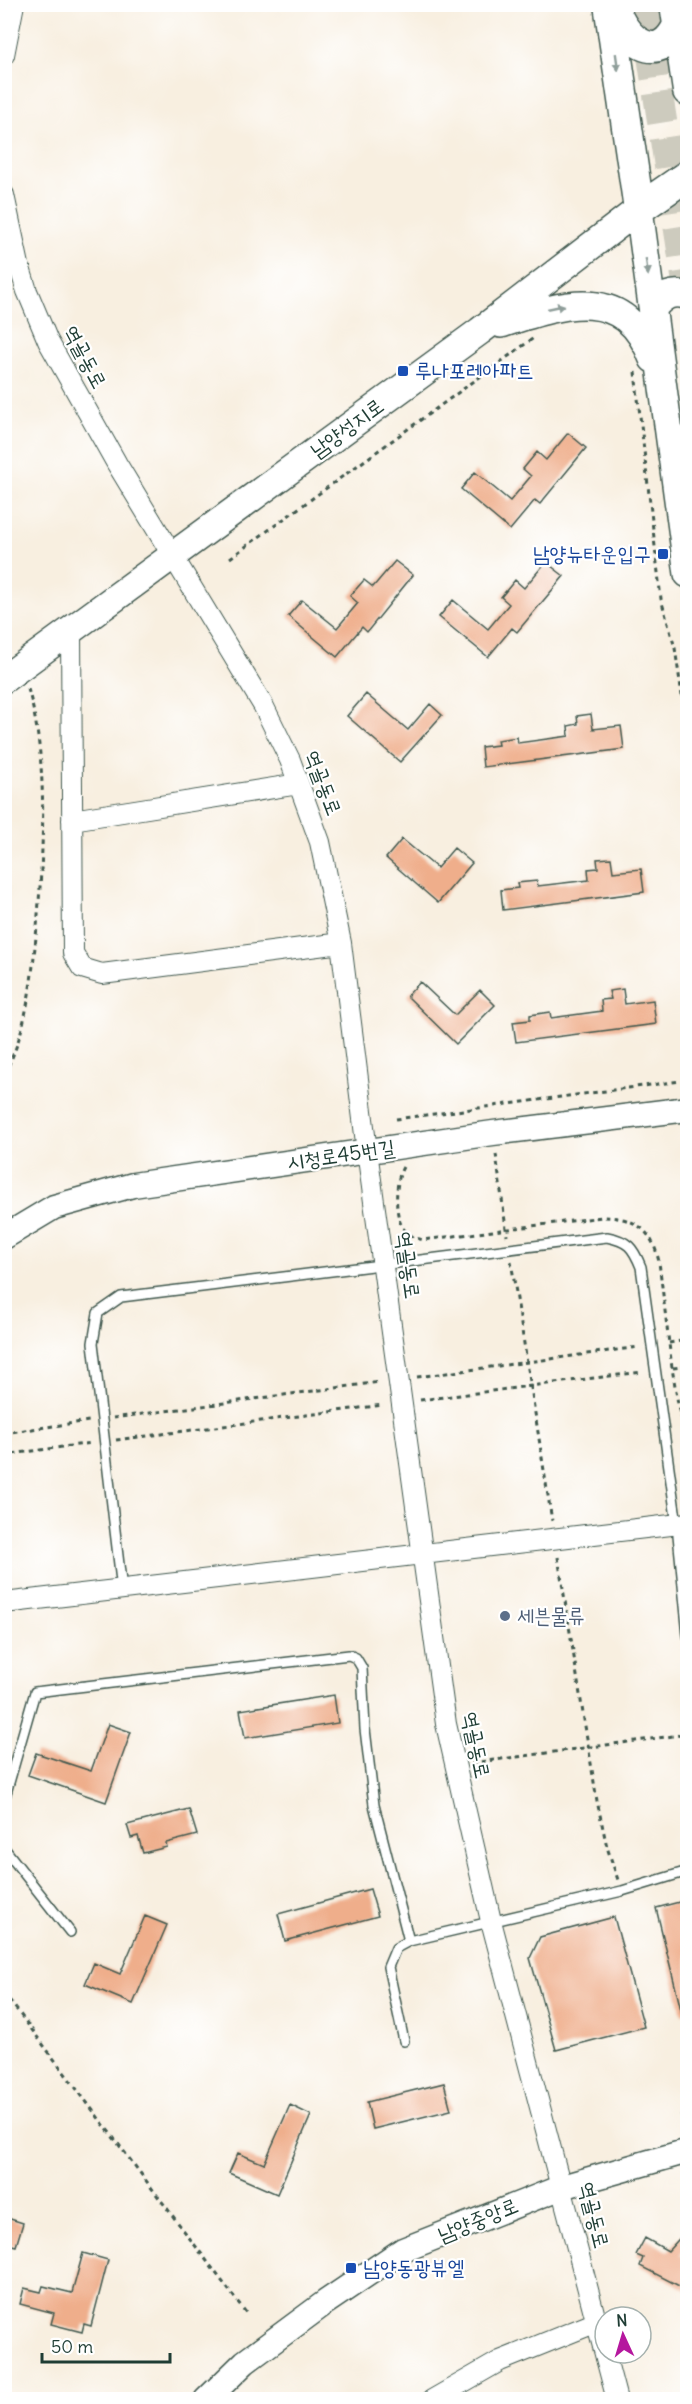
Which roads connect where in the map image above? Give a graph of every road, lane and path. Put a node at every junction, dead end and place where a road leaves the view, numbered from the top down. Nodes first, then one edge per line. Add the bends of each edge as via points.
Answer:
1 (14, 4) edge
2 (611, 4) edge
3 (682, 10) edge
4 (4, 55) edge
5 (687, 91) edge
6 (687, 175) edge
7 (4, 195) edge
8 (639, 209) junction
9 (687, 296) edge
10 (653, 308) junction
11 (480, 331) junction
12 (543, 332) dead end
13 (633, 368) dead end
14 (660, 381) junction
15 (172, 556) junction
16 (230, 558) dead end
17 (687, 574) edge
18 (71, 632) junction
19 (9, 676) edge
20 (35, 712) dead end
21 (687, 736) edge
22 (299, 784) junction
23 (72, 820) junction
24 (341, 943) junction
25 (4, 1074) edge
26 (687, 1080) edge
27 (687, 1109) edge
28 (396, 1119) dead end
29 (367, 1151) junction
30 (4, 1237) edge
31 (384, 1264) junction
32 (687, 1341) edge
33 (651, 1345) junction
34 (687, 1366) edge
35 (655, 1370) junction
36 (400, 1380) junction
37 (403, 1403) junction
38 (102, 1420) junction
39 (4, 1433) edge
40 (104, 1442) junction
41 (4, 1455) edge
42 (682, 1524) edge
43 (423, 1555) junction
44 (122, 1590) junction
45 (4, 1603) edge
46 (687, 1636) edge
47 (687, 1734) edge
48 (455, 1765) junction
49 (5, 1793) edge
50 (4, 1848) edge
51 (687, 1871) edge
52 (491, 1921) junction
53 (70, 1932) dead end
54 (409, 1941) junction
55 (4, 1993) edge
56 (404, 2041) dead end
57 (687, 2114) edge
58 (680, 2116) dead end
59 (687, 2151) edge
60 (562, 2187) junction
61 (593, 2307) edge
62 (247, 2314) dead end
63 (593, 2324) edge
64 (608, 2365) edge
65 (206, 2400) edge
66 (432, 2400) edge
67 (617, 2400) edge

1 - 4 street
2 - 3 main road via 627,35 637,43 657,48 673,36
2 -> 8 main road
3 - 5 main road
6 - 8 main road, 남양성지로
7 - 15 street, 역골동로 via 27,291 48,341
8 -> 10 main road
8 - 11 main road, 남양성지로
9 - 10 main road via 671,293
10 - 14 main road
11 -> 14 main road via 553,307 596,305 612,310 639,330
11 - 15 main road, 남양성지로
12 - 16 path
13 - 21 path via 661,599 675,648
14 - 17 main road
15 - 18 main road, 남양성지로
15 - 22 street, 역골동로 via 263,705
18 - 19 main road, 남양성지로
18 - 23 street
20 - 25 path via 42,801 40,887 31,987 12,1060
22 - 23 street
22 - 24 street, 역골동로 via 323,852
23 - 24 street via 73,953 82,968 102,974
24 - 29 street, 역골동로
26 - 28 path
27 - 29 street, 시청로45번길
29 - 30 street, 시청로45번길 via 133,1185 54,1207
29 - 31 street, 역골동로
31 - 33 lane via 607,1237 624,1240 641,1267
31 - 36 street, 역골동로
31 - 38 lane via 121,1297 99,1313 93,1342
32 - 33 path
33 - 35 lane
33 - 36 path
34 - 35 path
35 - 37 path
35 - 42 lane
36 - 37 street, 역골동로
36 - 38 path
37 - 40 path
37 - 43 street, 역골동로
38 - 39 path
38 - 40 lane
40 - 41 path
40 - 44 lane
42 - 43 street
42 - 46 lane
43 - 44 street
43 - 48 street, 역골동로
44 - 45 street
47 - 48 path
48 - 52 street, 역골동로
49 - 54 lane via 35,1692 349,1655 362,1668 374,1805
50 - 53 lane
51 - 52 lane via 622,1891
52 - 54 lane
52 - 60 street, 역골동로
54 - 56 lane via 396,1948 388,1967
55 - 62 path
57 - 58 path
59 - 60 street, 남양중앙로
60 - 61 street, 역골동로
60 - 65 street, 남양중앙로 via 404,2250 254,2356
63 - 66 street via 500,2361
64 - 67 street, 역골동로

